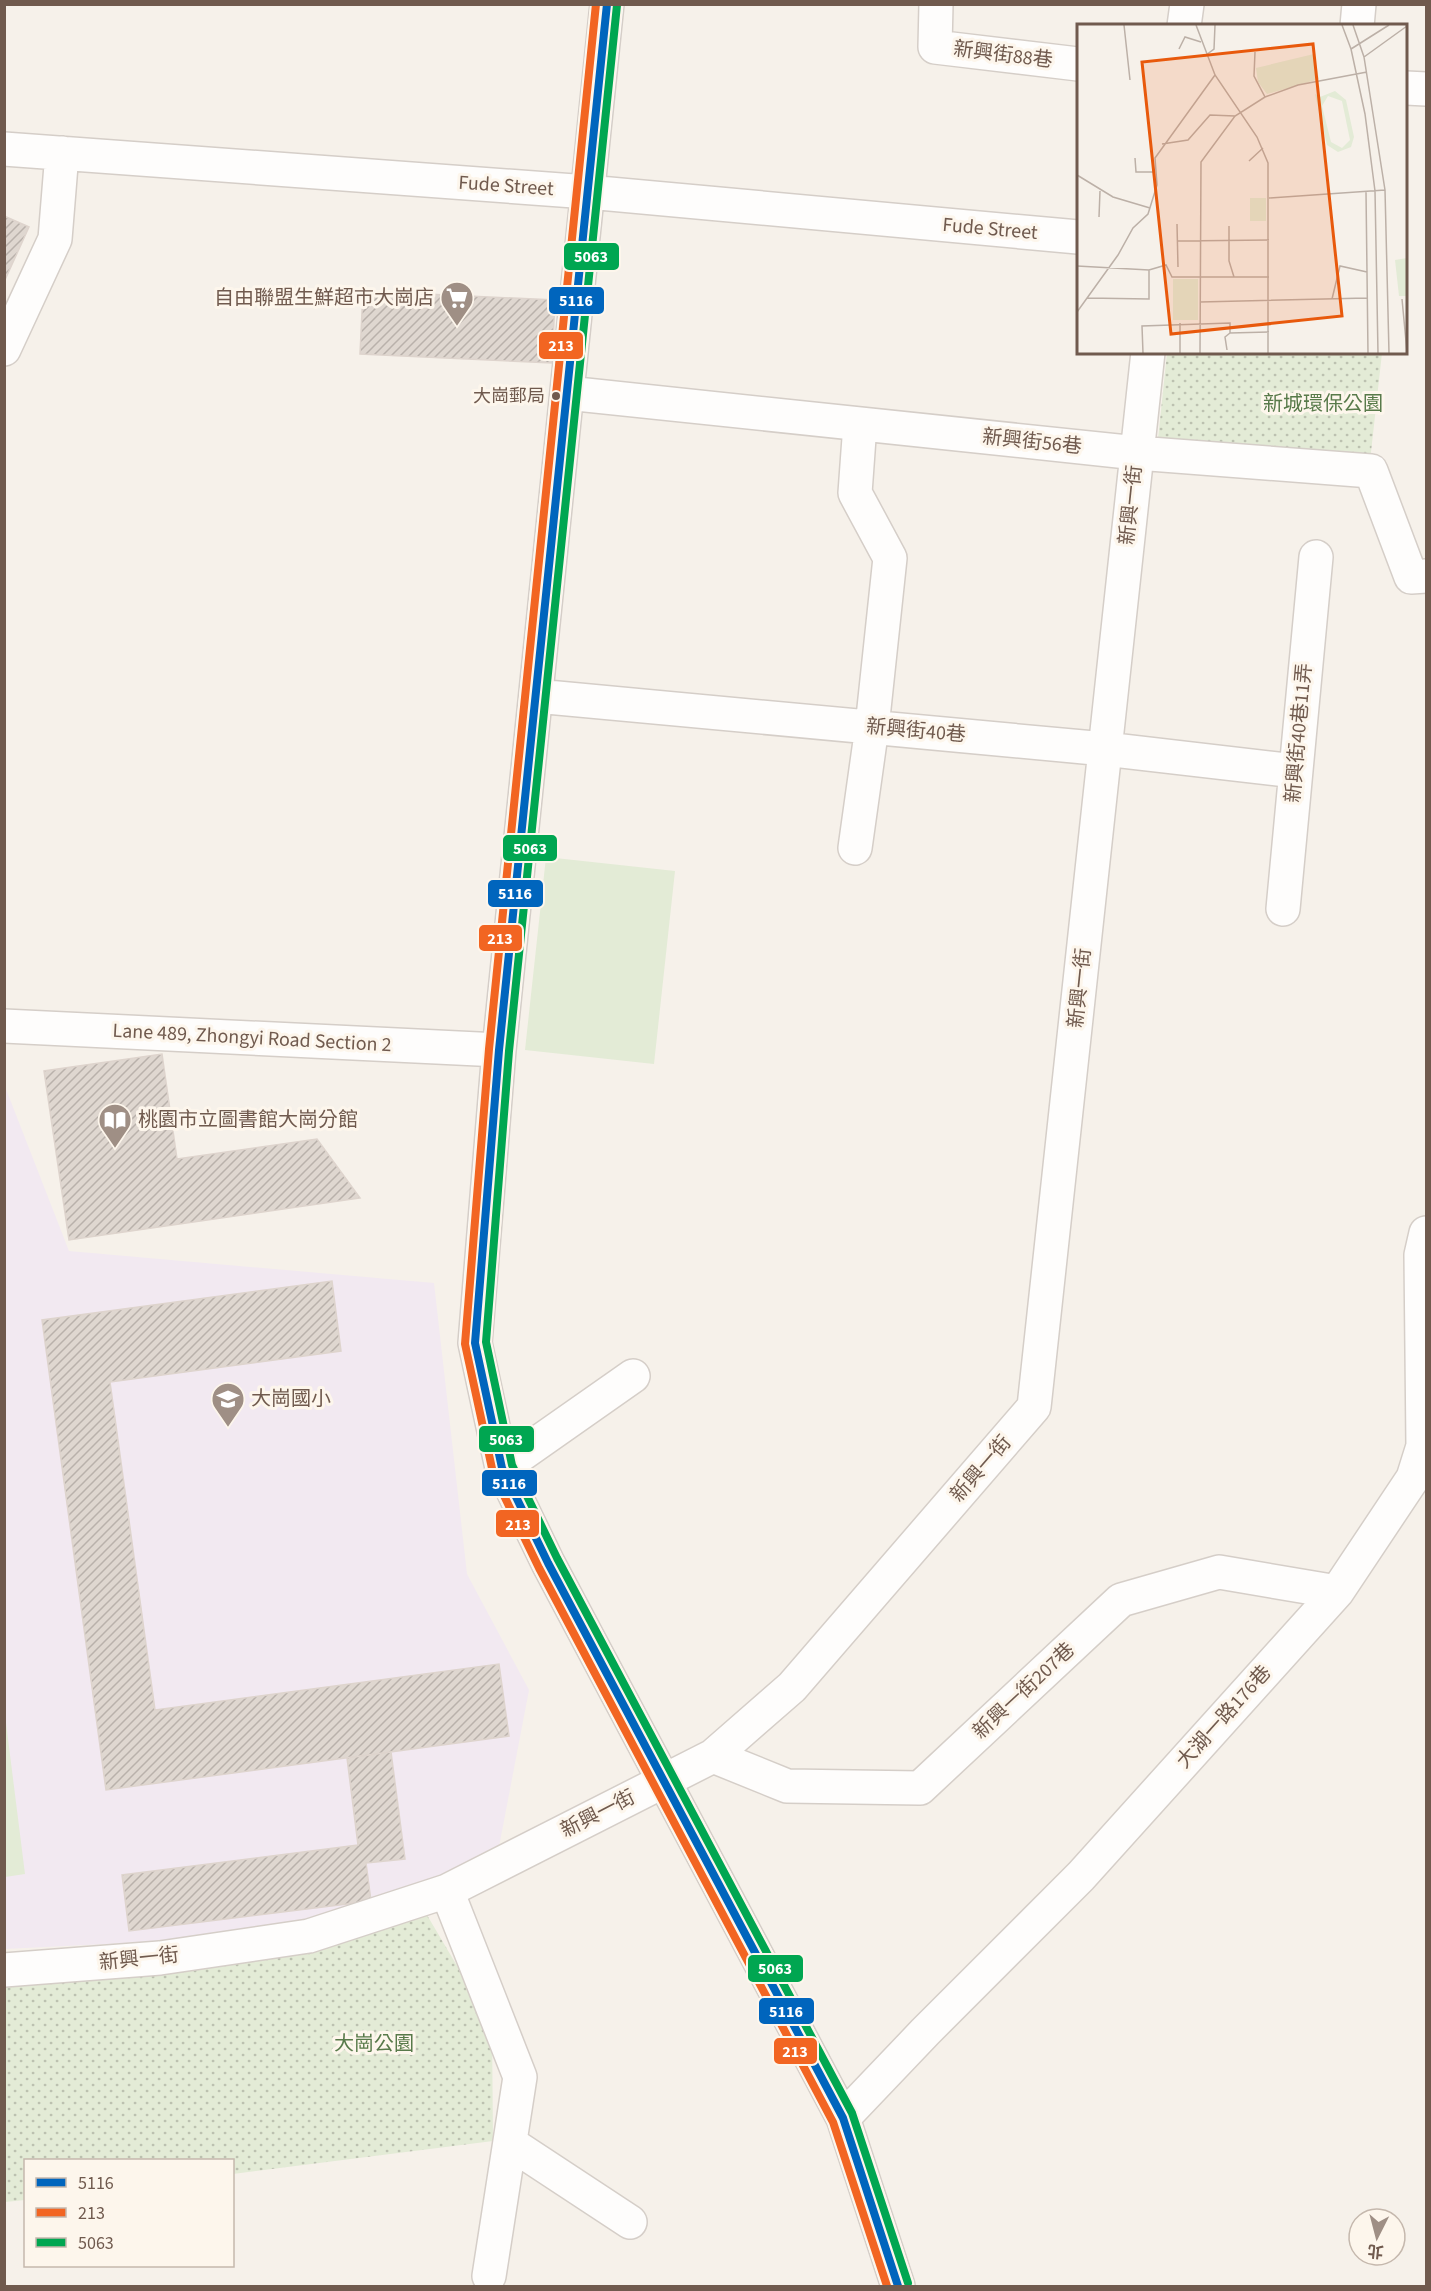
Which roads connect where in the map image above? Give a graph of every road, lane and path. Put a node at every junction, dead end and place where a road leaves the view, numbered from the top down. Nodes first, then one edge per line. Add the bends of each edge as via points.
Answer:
1 (607, 4) edge
2 (936, 4) edge
3 (1186, 4) edge
4 (1359, 4) edge
5 (1184, 24) edge
6 (1357, 24) edge
7 (1077, 64) edge
8 (1407, 88) edge
9 (1426, 89) edge
10 (4, 148) edge
11 (62, 153) junction
12 (588, 192) junction
13 (1077, 237) edge
14 (4, 349) edge
15 (1148, 354) edge
16 (567, 393) junction
17 (860, 424) junction
18 (1137, 453) junction
19 (1316, 557) dead end
20 (1426, 576) edge
21 (536, 696) junction
22 (872, 727) junction
23 (1105, 749) junction
24 (1295, 771) junction
25 (855, 848) dead end
26 (1283, 909) dead end
27 (4, 1026) edge
28 (499, 1050) junction
29 (1426, 1233) edge
30 (1425, 1364) edge
31 (633, 1376) dead end
32 (502, 1468) junction
33 (1337, 1592) junction
34 (713, 1756) junction
35 (664, 1781) junction
36 (447, 1891) junction
37 (4, 1970) edge
38 (843, 2118) junction
39 (510, 2143) junction
40 (630, 2222) dead end
41 (489, 2276) dead end
42 (897, 2286) edge

1 - 12 street
2 - 7 street, 新興街88巷 via 935,47
3 - 5 street
4 - 6 street
8 - 9 street
10 - 11 street, Fude Street
11 - 12 street, Fude Street
11 - 14 street via 55,239
12 - 13 street, Fude Street
12 - 16 street
15 - 18 street, 新興一街
16 - 17 street, 新興街56巷
16 - 21 street
17 - 18 street, 新興街56巷
17 - 22 street via 855,493 890,558
18 - 20 street, 新興街56巷 via 1371,471 1412,577
18 - 23 street, 新興一街
19 - 24 street, 新興街40巷11弄
21 - 22 street, 新興街40巷
21 - 28 street
22 - 23 street, 新興街40巷
22 - 25 street
23 - 24 street, 新興街40巷
23 - 34 street, 新興一街 via 1035,1407 792,1687
24 - 26 street, 新興街40巷11弄
27 - 28 street, Lane 489, Zhongyi Road Section 2
28 - 32 street via 475,1343
29 - 30 street, 大湖一路176巷 via 1421,1255
30 - 33 street, 大湖一路176巷 via 1423,1446 1413,1478
31 - 32 street
32 - 35 street
33 - 34 street, 新興一街207巷 via 1218,1572 1121,1600 920,1788 787,1786
33 - 38 street, 大湖一路176巷 via 1081,1876
34 - 35 street, 新興一街
35 - 36 street, 新興一街
35 - 38 street
36 - 37 street, 新興一街 via 309,1936 160,1958
36 - 39 street via 520,2077
38 - 42 street
39 - 40 street
39 - 41 street

